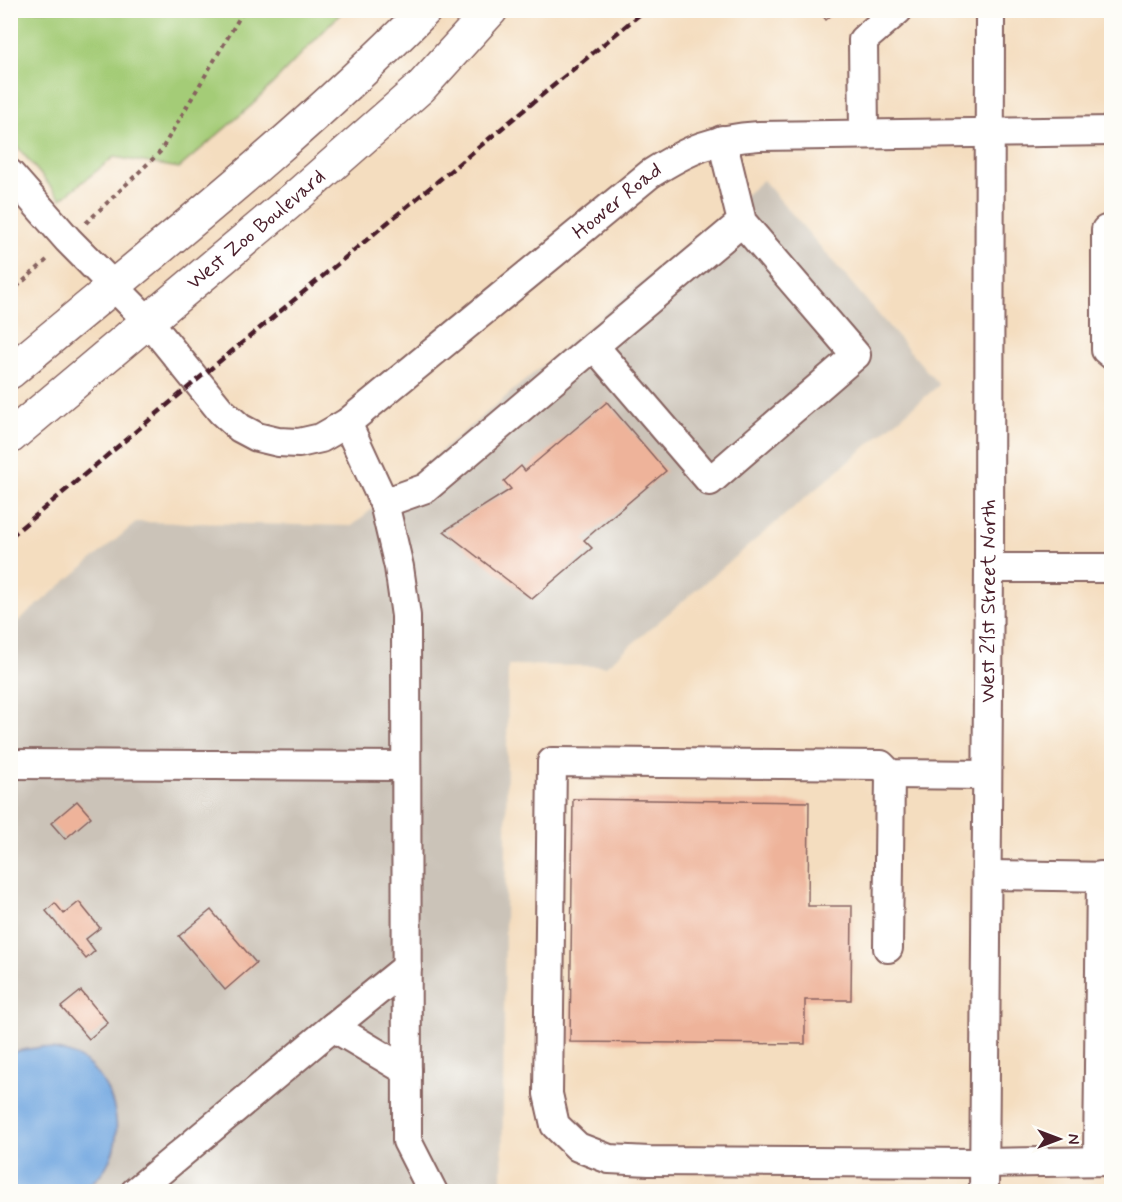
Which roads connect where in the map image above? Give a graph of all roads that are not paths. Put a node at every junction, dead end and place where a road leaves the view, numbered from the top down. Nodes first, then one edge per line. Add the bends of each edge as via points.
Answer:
1 (425, 10) edge
2 (491, 10) edge
3 (898, 10) edge
4 (990, 10) edge
5 (1112, 131) edge
6 (990, 132) junction
7 (864, 134) junction
8 (722, 140) junction
9 (10, 174) edge
10 (742, 222) junction
11 (1112, 230) edge
12 (114, 286) junction
13 (149, 322) junction
14 (594, 346) junction
15 (1112, 355) edge
16 (10, 372) edge
17 (347, 423) junction
18 (10, 437) edge
19 (384, 503) junction
20 (989, 568) junction
21 (1112, 568) edge
22 (10, 764) edge
23 (406, 766) junction
24 (890, 774) junction
25 (987, 775) junction
26 (987, 875) junction
27 (1106, 877) edge
28 (888, 948) dead end
29 (406, 967) junction
30 (333, 1027) junction
31 (406, 1071) junction
32 (1105, 1161) edge
33 (984, 1163) junction
34 (135, 1191) edge
35 (433, 1191) edge
36 (984, 1191) edge

1 - 12 main road via 373,64 287,142
2 - 13 main road, West Zoo Boulevard via 421,87
3 - 7 street via 863,40
4 - 6 street, West 21st Street North
5 - 6 street, Hoover Road
6 - 7 street, Hoover Road
6 - 20 street, West 21st Street North
7 - 8 street, Hoover Road
8 - 10 street
8 - 17 street, Hoover Road via 677,156 650,174
9 - 12 street, Hoover Road
10 - 14 street
10 - 14 street via 856,355 710,481
11 - 15 street via 1107,230 1107,350
12 - 13 street, Hoover Road
12 - 16 main road
13 - 17 street, Hoover Road via 221,411 257,437 299,443 321,438
13 - 18 main road, West Zoo Boulevard
14 - 19 street via 426,488
17 - 19 street
19 - 23 street via 406,616
20 - 21 street
20 - 25 street, West 21st Street North
22 - 23 street
23 - 29 street
24 - 25 street
24 - 28 street
24 - 33 street via 880,765 552,762 548,1094 555,1125 578,1148 609,1159
25 - 26 street, West 21st Street North
26 - 27 street
26 - 33 street, West 21st Street North
27 - 32 street
29 - 30 street
29 - 31 street
30 - 31 street
30 - 34 street
31 - 35 street via 407,1141
32 - 33 street
33 - 36 street, West 21st Street North

